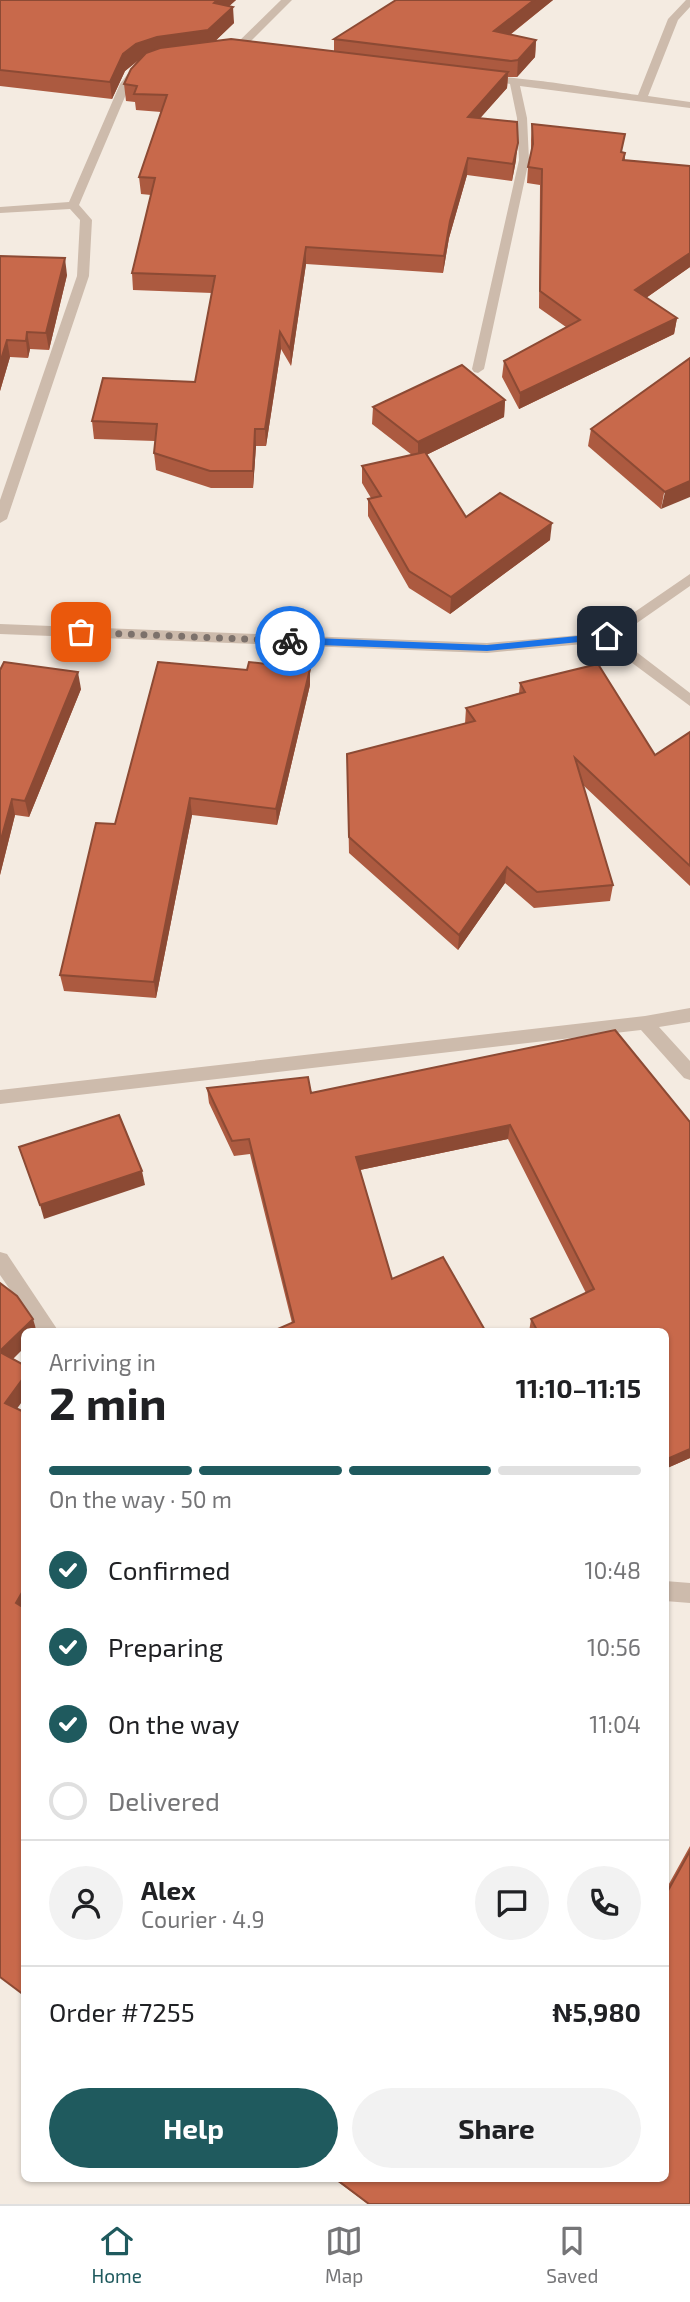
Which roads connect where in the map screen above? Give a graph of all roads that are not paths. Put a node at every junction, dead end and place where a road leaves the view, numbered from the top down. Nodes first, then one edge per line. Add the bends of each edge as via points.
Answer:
1 (287, 0) edge
2 (690, 1) edge
3 (251, 50) edge
4 (150, 62) edge
5 (472, 76) edge
6 (514, 81) junction
7 (642, 98) junction
8 (690, 105) edge
9 (73, 205) junction
10 (0, 210) edge
11 (478, 369) dead end
12 (0, 519) edge
13 (690, 579) edge
14 (0, 629) edge
15 (607, 636) junction
16 (690, 701) edge
17 (690, 1015) edge
18 (645, 1023) junction
19 (690, 1073) edge
20 (0, 1097) edge
21 (0, 1260) edge
22 (47, 1328) edge
23 (669, 1591) edge
24 (690, 1593) edge

1 - 3 street via 231,49
2 - 7 street via 673,19
4 - 9 street via 131,74
5 - 6 street
6 - 7 street
6 - 11 street via 524,160
7 - 8 street
9 - 10 street
9 - 12 street via 86,220 83,276
13 - 15 street
14 - 15 street via 487,648
15 - 16 street
17 - 18 street
18 - 19 street
18 - 20 street
21 - 22 street
23 - 24 street

